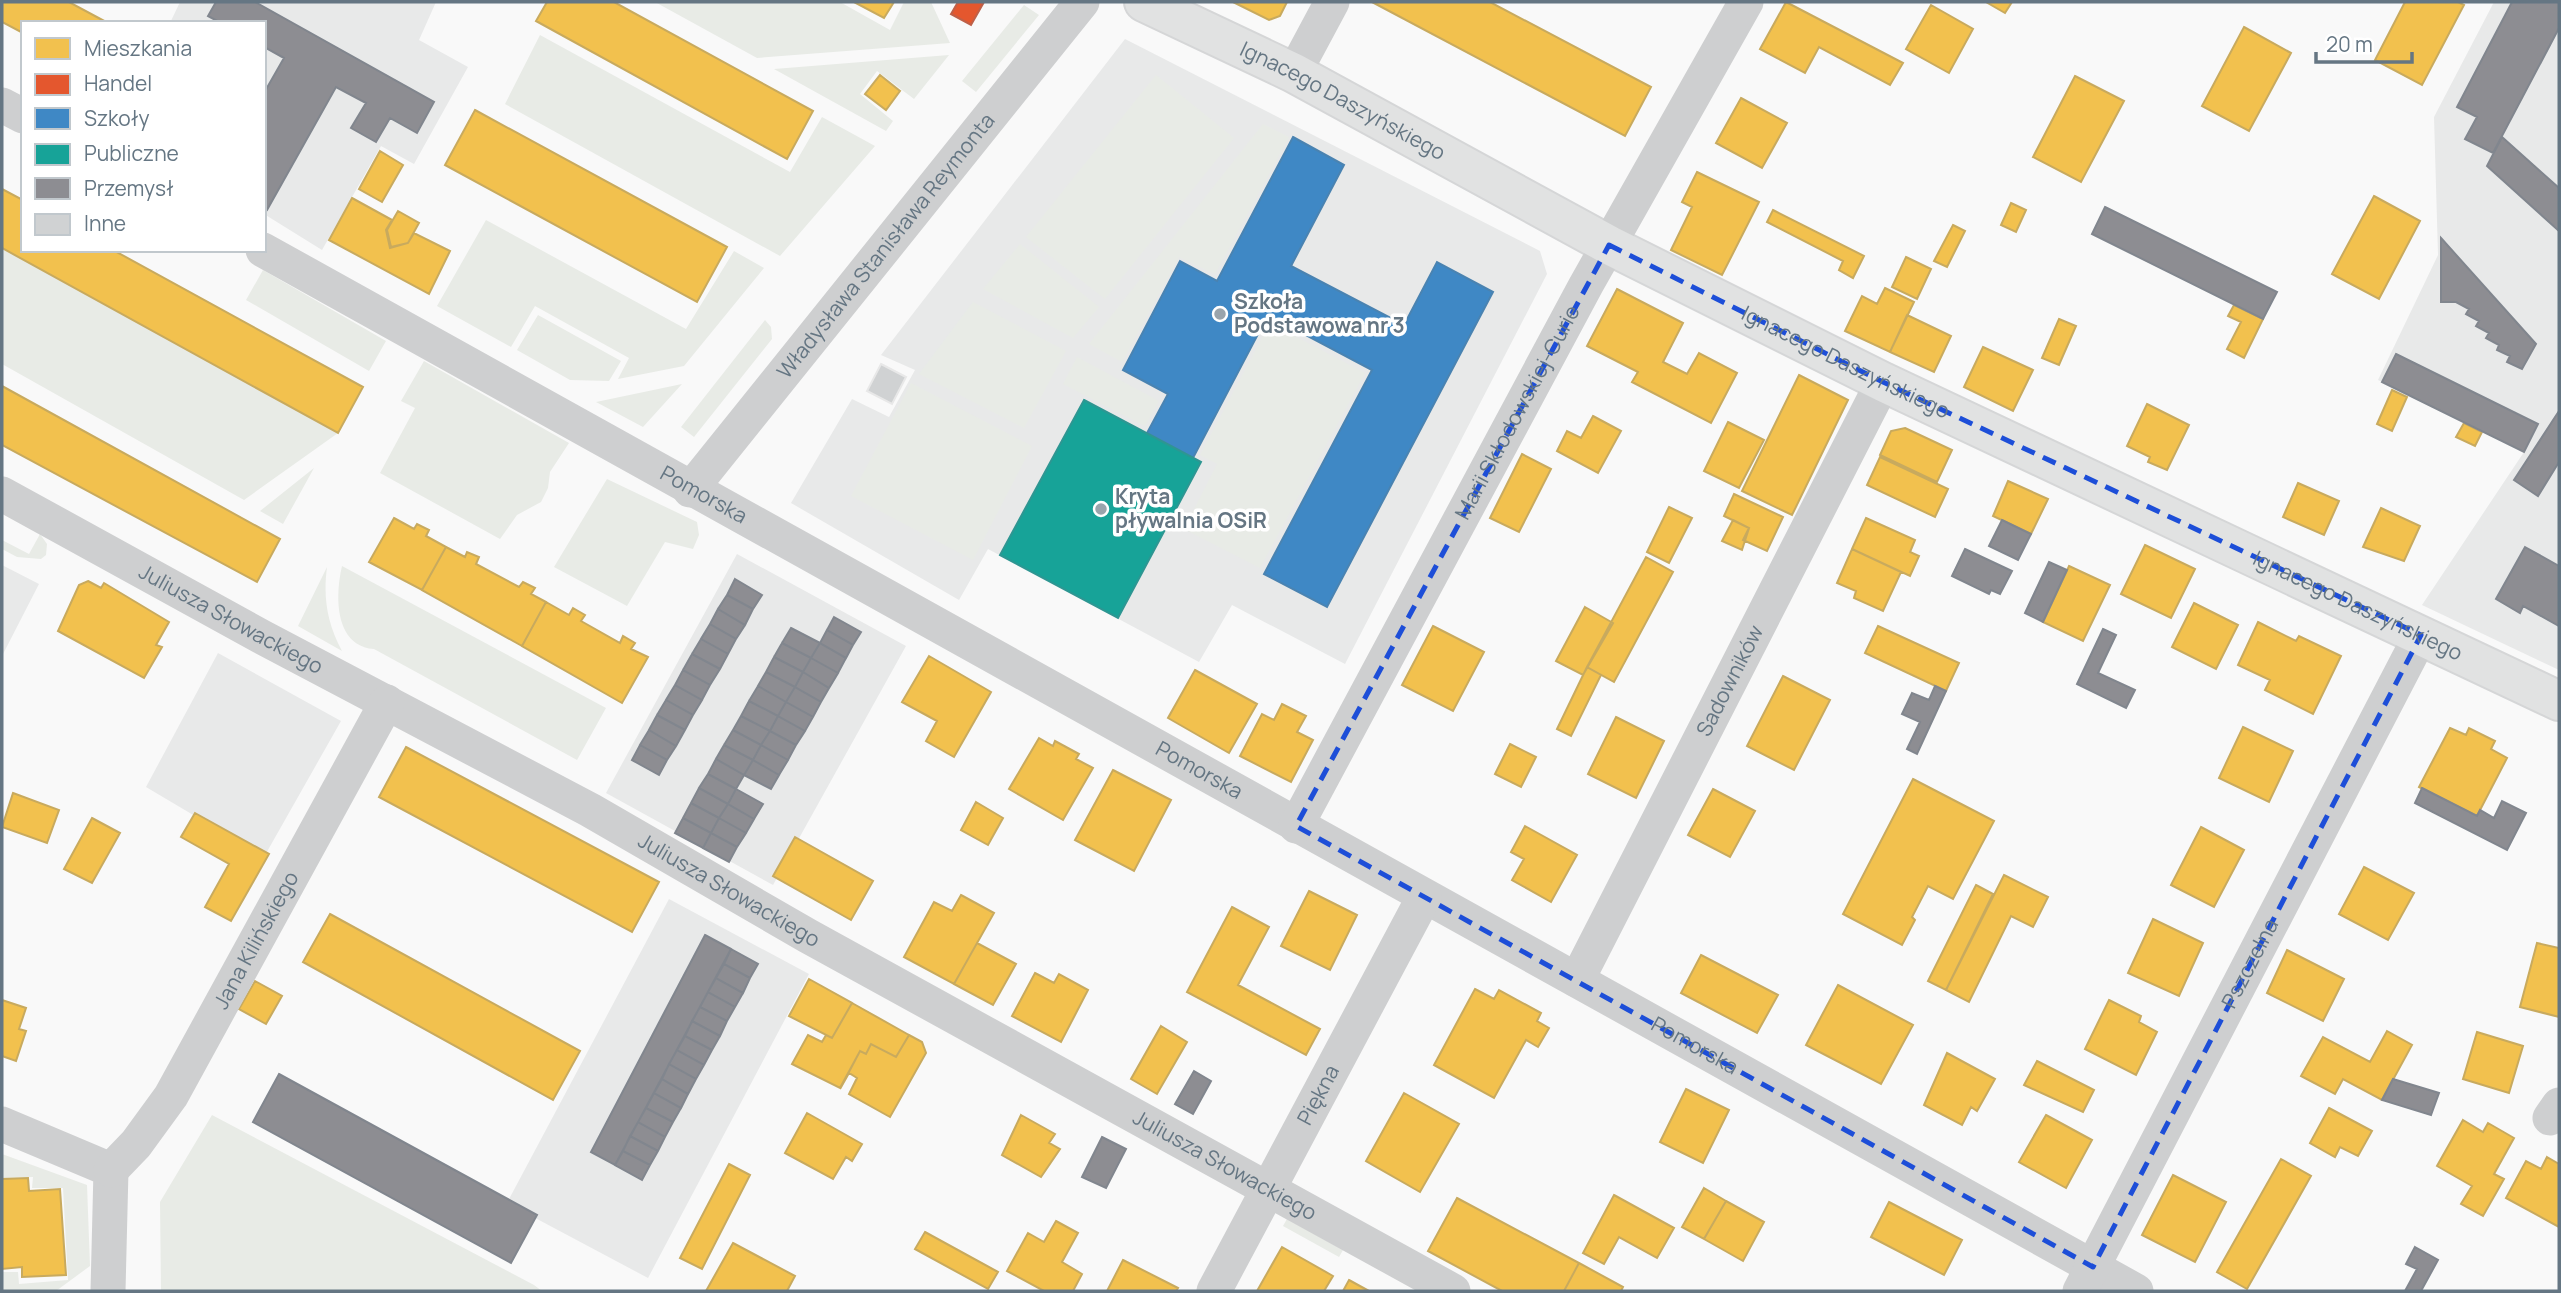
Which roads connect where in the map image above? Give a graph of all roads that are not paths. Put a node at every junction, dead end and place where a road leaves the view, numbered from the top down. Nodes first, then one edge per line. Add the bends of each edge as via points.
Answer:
1 (1082, 2) edge
2 (1144, 2) edge
3 (1332, 2) edge
4 (1746, 2) edge
5 (1294, 73) junction
6 (2, 105) edge
7 (21, 116) edge
8 (1609, 245) junction
9 (266, 252) edge
10 (1883, 382) junction
11 (690, 490) junction
12 (2, 494) edge
13 (2421, 635) junction
14 (2559, 701) edge
15 (387, 702) junction
16 (1296, 826) junction
17 (1424, 897) junction
18 (1577, 980) junction
19 (2, 1124) edge
20 (111, 1170) junction
21 (1269, 1189) junction
22 (2087, 1279) edge
23 (108, 1291) edge
24 (1213, 1291) edge
25 (1453, 1291) edge
26 (2136, 1291) edge

1 - 11 street, Władysława Stanisława Reymonta
2 - 5 street, Ignacego Daszyńskiego
3 - 5 street
4 - 8 street, Marii Skłodowskiej-Curie
5 - 8 street, Ignacego Daszyńskiego
6 - 7 street
8 - 10 street, Ignacego Daszyńskiego
8 - 16 street, Marii Skłodowskiej-Curie
9 - 11 street, Pomorska
10 - 13 street, Ignacego Daszyńskiego
10 - 18 street, Sadowników
11 - 16 street, Pomorska
12 - 15 street, Juliusza Słowackiego
13 - 14 street, Ignacego Daszyńskiego
13 - 22 street, Pszczelna
15 - 20 street, Jana Kilińskiego via 171,1096
15 - 21 street, Juliusza Słowackiego via 590,810 844,956
16 - 17 street, Pomorska
17 - 18 street, Pomorska
17 - 21 street, Piękna
18 - 22 street, Pomorska
19 - 20 street
20 - 23 street
21 - 24 street, Piękna
21 - 25 street, Juliusza Słowackiego
22 - 26 street, Pomorska

